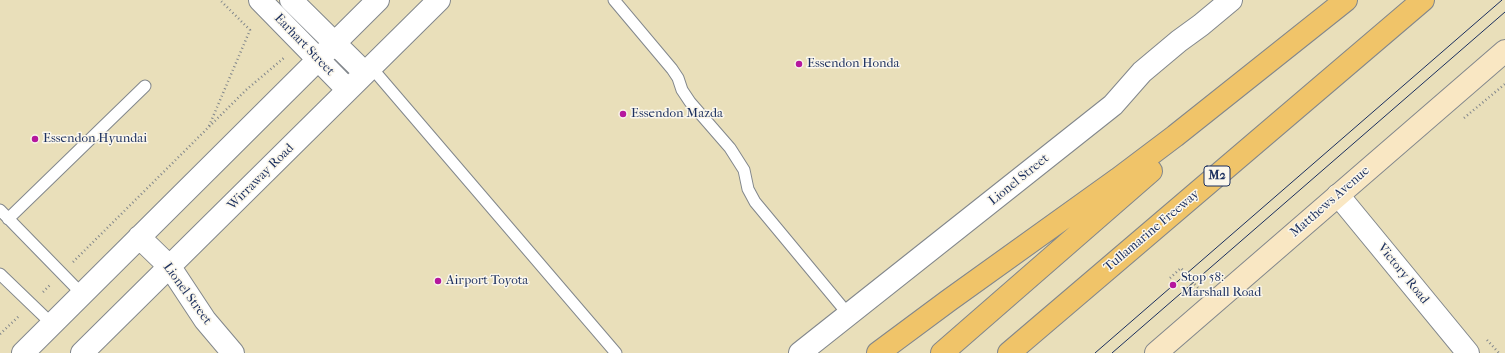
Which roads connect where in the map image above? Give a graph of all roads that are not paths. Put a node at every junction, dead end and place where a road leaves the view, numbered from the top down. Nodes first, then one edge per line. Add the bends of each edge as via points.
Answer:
1 (260, 0) edge
2 (291, 0) edge
3 (378, 0) edge
4 (439, 0) edge
5 (614, 0) edge
6 (1230, 0) edge
7 (1347, 0) edge
8 (1423, 0) edge
9 (335, 43) junction
10 (1505, 51) edge
11 (319, 59) junction
12 (368, 70) junction
13 (145, 86) dead end
14 (348, 90) junction
15 (1338, 195) junction
16 (0, 210) edge
17 (8, 219) junction
18 (139, 237) junction
19 (170, 267) junction
20 (0, 274) edge
21 (82, 294) junction
22 (848, 314) junction
23 (52, 324) junction
24 (1010, 352) edge
25 (23, 353) edge
26 (82, 353) edge
27 (233, 353) edge
28 (616, 353) edge
29 (800, 353) edge
30 (878, 353) edge
31 (942, 353) edge
32 (1156, 353) edge
33 (1468, 353) edge

1 - 11 street, Earhart Street
2 - 9 street, Earhart Street
3 - 9 street
4 - 12 street, Wirraway Road
5 - 22 lane via 672,69 690,102 730,148 744,170 748,188 755,202
6 - 22 street, Lionel Street via 1142,72 1113,105
7 - 30 highway via 1169,141
7 - 31 highway
8 - 24 highway, Tullamarine Freeway / M2
9 - 11 street
9 - 12 street, Earhart Street
10 - 15 main road, Matthews Avenue
11 - 14 street, Earhart Street
11 - 18 street
12 - 14 street, Wirraway Road
12 - 28 lane
13 - 17 lane
14 - 19 street, Wirraway Road
15 - 32 main road, Matthews Avenue
15 - 33 street, Victory Road
16 - 17 lane
17 - 21 lane
18 - 19 street, Lionel Street
18 - 21 street
19 - 26 street, Wirraway Road
19 - 27 street, Lionel Street via 205,320
20 - 23 lane
21 - 23 street
22 - 29 street, Lionel Street
23 - 25 street

